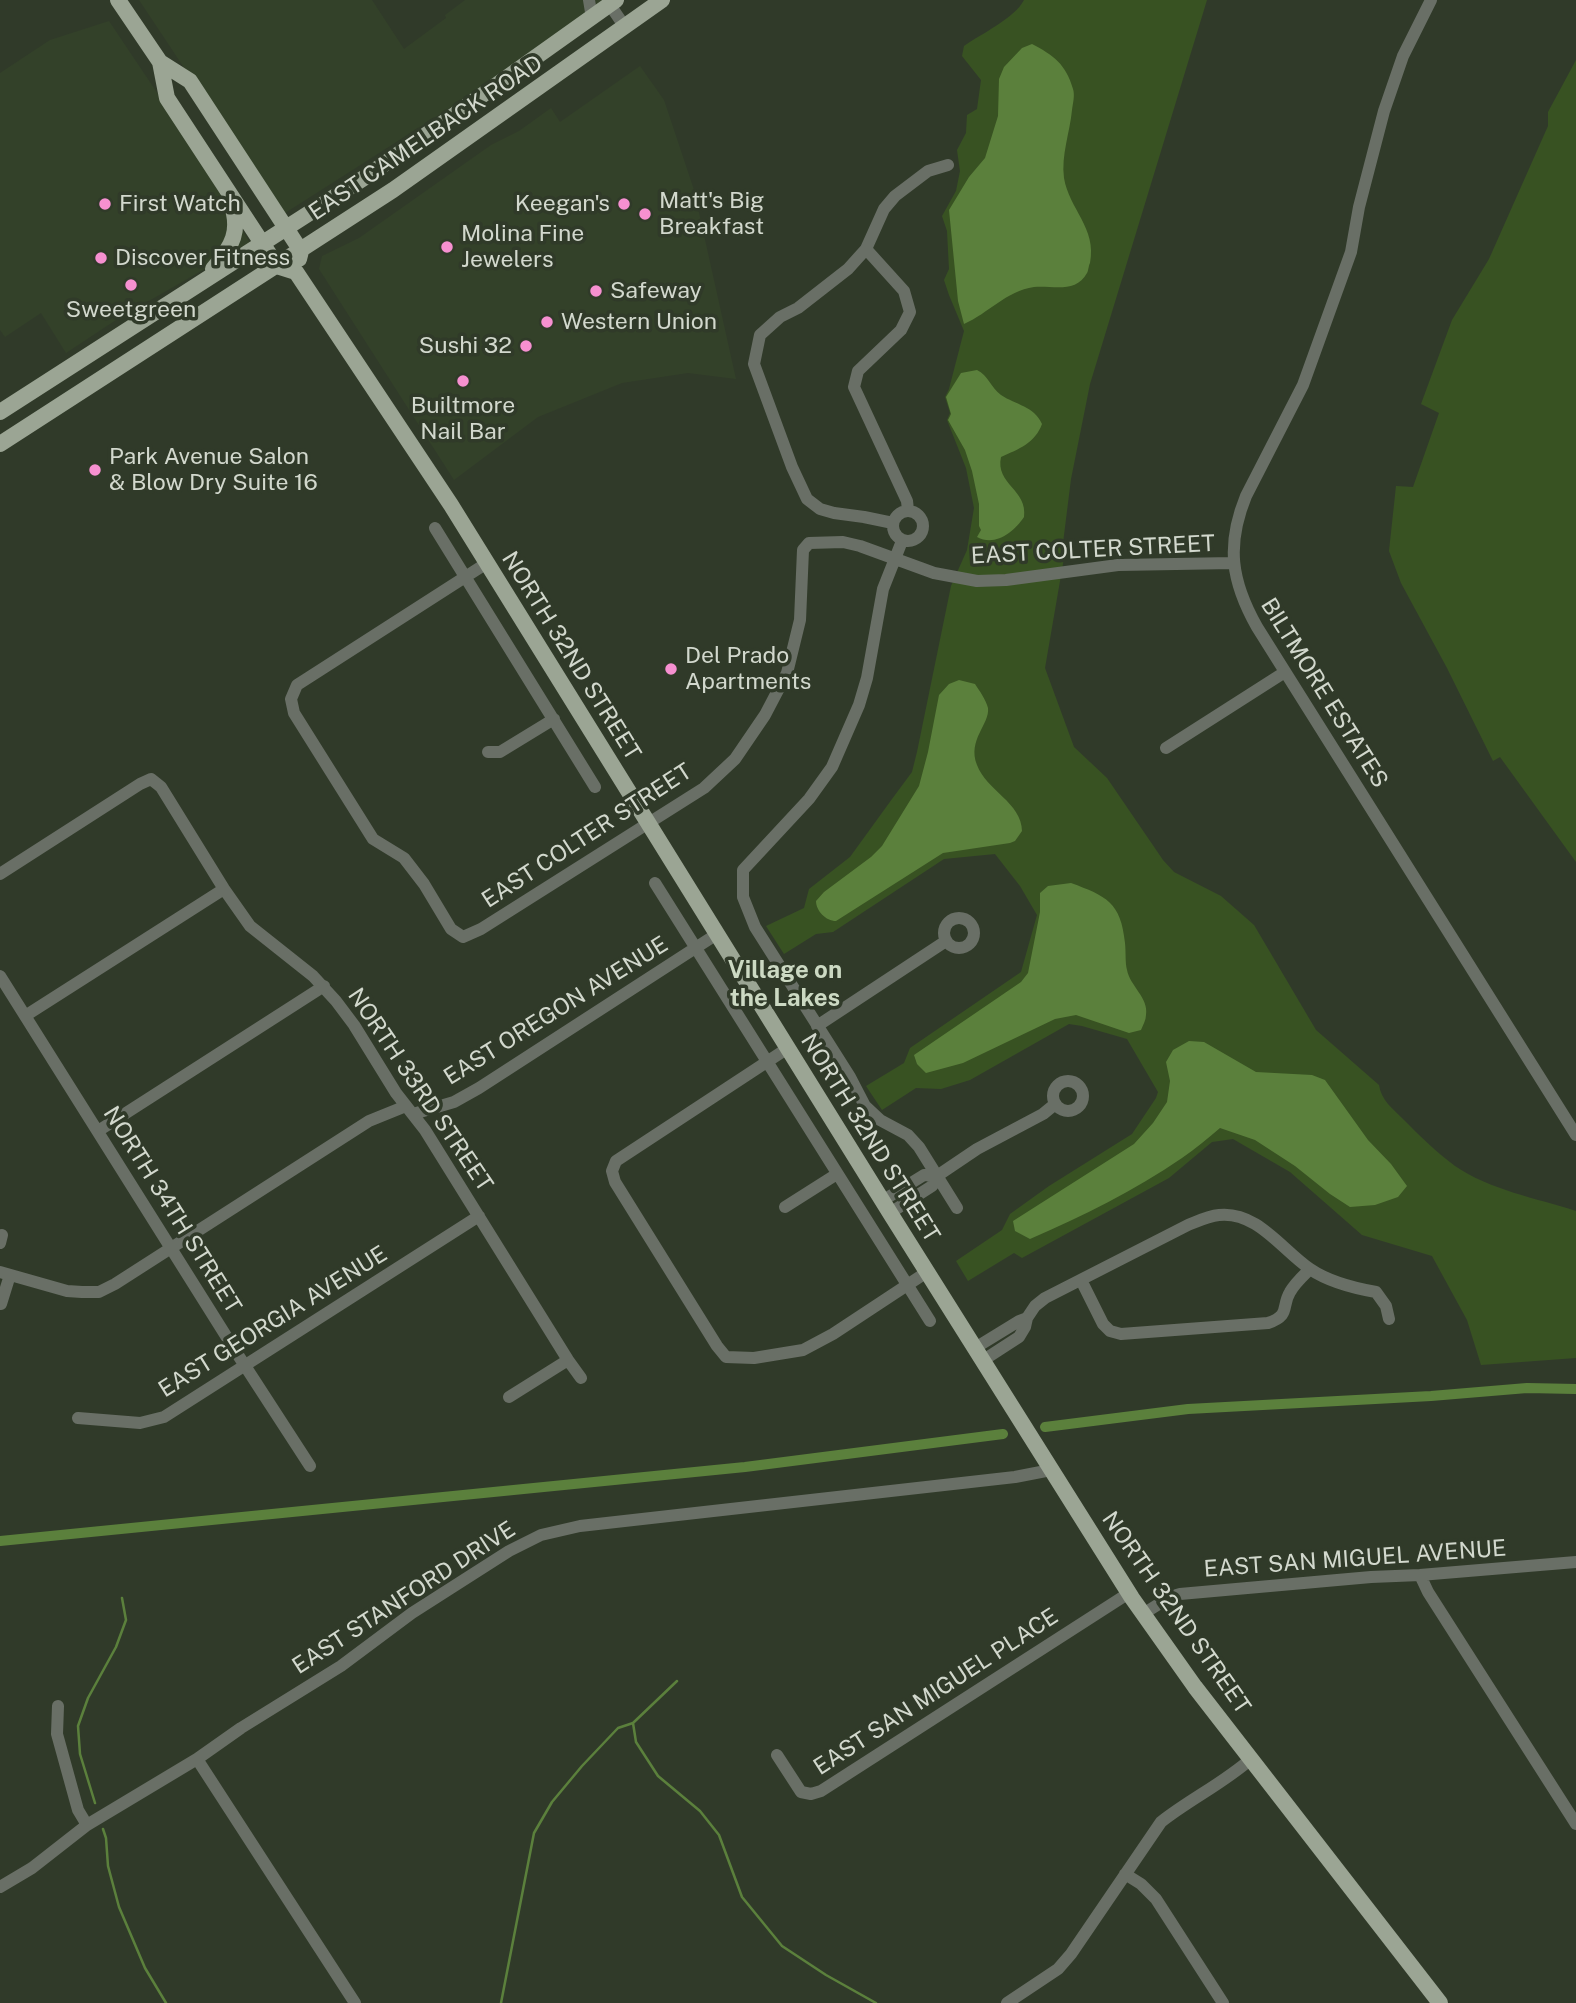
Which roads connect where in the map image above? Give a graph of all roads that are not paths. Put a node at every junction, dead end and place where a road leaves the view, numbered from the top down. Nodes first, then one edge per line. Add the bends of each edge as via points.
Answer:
1 (118, 0) edge
2 (589, 0) edge
3 (662, 0) edge
4 (1432, 0) edge
5 (613, 2) edge
6 (592, 18) junction
7 (625, 27) junction
8 (160, 62) junction
9 (446, 121) junction
10 (461, 143) junction
11 (948, 165) dead end
12 (221, 180) junction
13 (286, 228) junction
14 (262, 243) junction
15 (866, 249) junction
16 (301, 251) junction
17 (277, 266) junction
18 (296, 272) junction
19 (203, 282) junction
20 (164, 307) junction
21 (177, 330) junction
22 (0, 412) edge
23 (0, 444) edge
24 (908, 510) junction
25 (893, 523) junction
26 (435, 528) dead end
27 (902, 541) junction
28 (895, 558) junction
29 (487, 563) junction
30 (1233, 563) junction
31 (466, 577) junction
32 (1285, 672) junction
33 (554, 719) junction
34 (1166, 748) dead end
35 (488, 752) dead end
36 (595, 786) dead end
37 (648, 823) junction
38 (0, 874) edge
39 (655, 883) dead end
40 (224, 890) junction
41 (717, 934) junction
42 (946, 942) dead end
43 (696, 948) junction
44 (0, 976) edge
45 (324, 986) junction
46 (25, 1016) junction
47 (817, 1026) junction
48 (788, 1048) junction
49 (768, 1063) junction
50 (1054, 1105) dead end
51 (410, 1110) junction
52 (98, 1131) junction
53 (1576, 1135) edge
54 (837, 1174) junction
55 (937, 1176) junction
56 (914, 1182) junction
57 (921, 1193) junction
58 (785, 1207) dead end
59 (886, 1207) junction
60 (957, 1208) dead end
61 (479, 1216) junction
62 (171, 1248) junction
63 (1310, 1269) junction
64 (927, 1272) junction
65 (5, 1273) edge
66 (1081, 1280) junction
67 (907, 1285) junction
68 (1, 1304) edge
69 (1389, 1319) dead end
70 (930, 1321) dead end
71 (979, 1354) junction
72 (568, 1360) junction
73 (245, 1366) junction
74 (581, 1378) dead end
75 (509, 1397) dead end
76 (78, 1418) dead end
77 (310, 1466) dead end
78 (1051, 1470) junction
79 (1576, 1562) edge
80 (1420, 1575) junction
81 (1129, 1593) junction
82 (1143, 1614) junction
83 (58, 1706) dead end
84 (777, 1755) dead end
85 (1252, 1758) junction
86 (197, 1759) junction
87 (1576, 1824) edge
88 (87, 1825) junction
89 (1125, 1874) junction
90 (0, 1887) edge
91 (355, 2003) edge
92 (1007, 2003) edge
93 (1223, 2003) edge
94 (1440, 2003) edge

1 - 8 main road
2 - 6 street
3 - 7 main road, EAST CAMELBACK ROAD
4 - 30 street, BILTMORE ESTATES via 1403,56 1384,111 1351,252 1303,385 1240,513
5 - 6 main road, EAST CAMELBACK ROAD
5 - 7 street
6 - 9 main road, EAST CAMELBACK ROAD
7 - 10 main road, EAST CAMELBACK ROAD
8 - 12 main road via 167,98
8 - 13 main road via 190,81
9 - 10 main road
9 - 13 main road, EAST CAMELBACK ROAD
10 - 16 main road, EAST CAMELBACK ROAD
11 - 15 street via 928,171 895,196
12 - 14 main road
12 - 19 main road via 234,215 234,238
13 - 14 main road, EAST CAMELBACK ROAD
13 - 16 main road
14 - 17 main road
14 - 19 main road, EAST CAMELBACK ROAD
15 - 24 street via 904,290 910,312 901,330 858,371 854,387
15 - 25 street via 822,291 760,335 754,364 807,499 834,513
16 - 17 main road, EAST CAMELBACK ROAD
16 - 18 main road
17 - 18 main road
17 - 21 main road, EAST CAMELBACK ROAD
18 - 29 main road, NORTH 32ND STREET
19 - 20 main road, EAST CAMELBACK ROAD
20 - 21 main road
20 - 22 main road, EAST CAMELBACK ROAD
21 - 23 main road, EAST CAMELBACK ROAD
24 - 25 street
24 - 27 street via 920,516 923,528 915,540
25 - 27 street via 895,535
26 - 31 street, NORTH 32ND STREET
27 - 28 street
28 - 30 street, EAST COLTER STREET via 934,573 973,580 1118,565
28 - 37 street, EAST COLTER STREET via 843,542 809,543 803,550 800,620 787,673 776,696 735,759 704,788
28 - 47 street via 883,589 859,705 832,767 743,870 743,897 751,919
29 - 31 street
29 - 37 main road, NORTH 32ND STREET
30 - 32 street, BILTMORE ESTATES via 1249,613
31 - 33 street, NORTH 32ND STREET
31 - 37 street, EAST COLTER STREET via 297,685 291,699 295,713 373,839 404,858 451,929 463,937
32 - 34 street
32 - 53 street, BILTMORE ESTATES
33 - 35 street via 500,752
33 - 36 street, NORTH 32ND STREET
37 - 41 main road, NORTH 32ND STREET
38 - 40 street, NORTH 33RD STREET via 151,779 161,787
39 - 43 street, NORTH 32ND STREET
40 - 45 street, NORTH 33RD STREET via 250,926
40 - 46 street
41 - 43 street, EAST OREGON AVENUE
41 - 48 main road, NORTH 32ND STREET
42 - 47 street
43 - 49 street, NORTH 32ND STREET
43 - 51 street, EAST OREGON AVENUE via 479,1088 454,1102
44 - 46 street, NORTH 34TH STREET
45 - 51 street, NORTH 33RD STREET
45 - 52 street
46 - 52 street, NORTH 34TH STREET
47 - 55 street via 865,1106 908,1135
48 - 49 street
48 - 59 main road, NORTH 32ND STREET
49 - 54 street, NORTH 32ND STREET
49 - 67 street via 616,1161 612,1171 717,1346 726,1357 754,1358 803,1350
50 - 55 street
51 - 61 street, NORTH 33RD STREET
51 - 62 street, EAST OREGON AVENUE via 369,1121
52 - 62 street, NORTH 34TH STREET
54 - 58 street
54 - 67 street, NORTH 32ND STREET
55 - 56 street via 924,1175
55 - 57 street
55 - 60 street
56 - 57 street
56 - 59 street
57 - 59 street
59 - 64 main road, NORTH 32ND STREET
61 - 72 street, NORTH 33RD STREET
61 - 73 street, EAST GEORGIA AVENUE
62 - 65 street, EAST OREGON AVENUE via 99,1292 67,1291
62 - 73 street, NORTH 34TH STREET
63 - 66 street via 1257,1224 1221,1214 1188,1224
63 - 66 street via 1289,1293 1285,1311 1268,1323 1121,1334 1103,1324
63 - 69 street via 1376,1292
64 - 67 street
64 - 71 main road, NORTH 32ND STREET
65 - 68 street, EAST OREGON AVENUE
66 - 71 street via 1045,1298 1027,1318
67 - 70 street, NORTH 32ND STREET
71 - 78 main road, NORTH 32ND STREET
72 - 74 street, NORTH 33RD STREET
72 - 75 street
73 - 76 street, EAST GEORGIA AVENUE via 152,1421
73 - 77 street, NORTH 34TH STREET
78 - 81 main road, NORTH 32ND STREET
78 - 86 street, EAST STANFORD DRIVE via 541,1535 412,1613 341,1666
79 - 80 street, EAST SAN MIGUEL AVENUE
80 - 82 street, EAST SAN MIGUEL AVENUE via 1181,1594
80 - 87 street
81 - 82 main road, NORTH 32ND STREET
81 - 84 street, EAST SAN MIGUEL PLACE via 821,1791 801,1792
82 - 85 main road, NORTH 32ND STREET
83 - 88 street via 58,1737 78,1810
85 - 89 street via 1161,1822
85 - 94 main road, NORTH 32ND STREET
86 - 88 street, EAST STANFORD DRIVE
86 - 91 street
88 - 90 street, EAST STANFORD DRIVE
89 - 92 street via 1058,1969
89 - 93 street via 1156,1899

